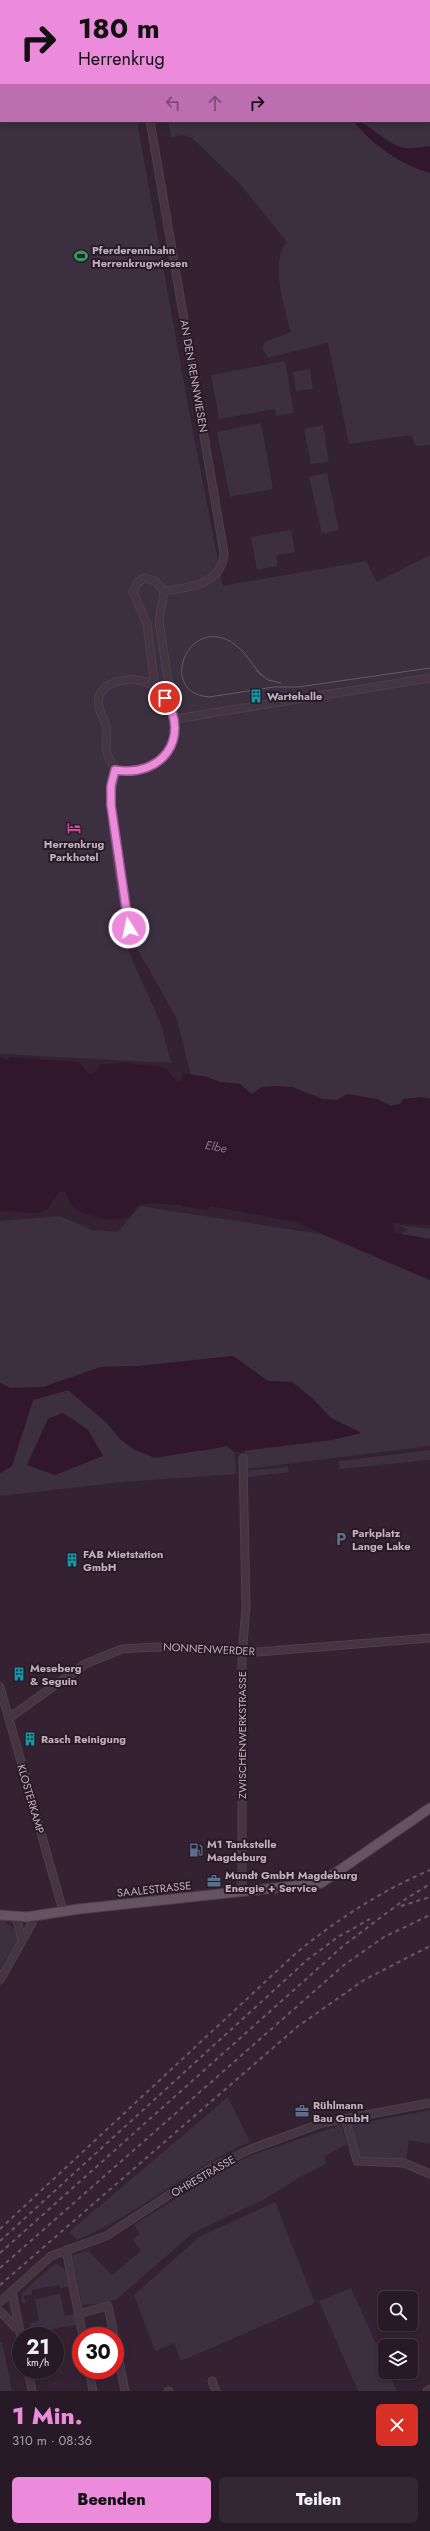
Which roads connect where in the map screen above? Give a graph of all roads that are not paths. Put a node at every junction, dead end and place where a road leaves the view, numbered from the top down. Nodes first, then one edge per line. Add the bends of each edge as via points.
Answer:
1 (150, 122) edge
2 (164, 591) junction
3 (430, 678) edge
4 (155, 687) junction
5 (173, 710) junction
6 (175, 719) junction
7 (115, 770) junction
8 (129, 928) dead end
9 (242, 1458) dead end
10 (430, 1638) edge
11 (242, 1651) junction
12 (0, 1687) edge
13 (8, 1718) junction
14 (430, 1808) edge
15 (242, 1892) junction
16 (62, 1911) junction
17 (0, 1915) edge
18 (16, 1917) junction
19 (32, 1917) junction
20 (22, 1940) junction
21 (0, 1980) edge
22 (430, 2103) edge
23 (345, 2118) junction
24 (430, 2174) edge
25 (66, 2250) junction
26 (12, 2292) junction
27 (0, 2302) edge
28 (0, 2311) edge
29 (78, 2314) junction
30 (15, 2327) edge
31 (19, 2327) edge
32 (81, 2327) edge
33 (112, 2327) edge
34 (30, 2379) edge
35 (91, 2379) edge
36 (123, 2379) edge
37 (212, 2381) dead end
38 (430, 2390) edge
39 (32, 2391) edge
40 (93, 2391) edge
41 (125, 2391) edge
42 (216, 2391) edge
43 (427, 2391) edge

1 - 2 street, AN DEN RENNWIESEN via 224,552 218,571 209,580 193,586
2 - 4 street via 155,581 147,578 138,582 133,592 147,624
2 - 5 street via 159,621
3 - 6 street
4 - 5 street
4 - 7 street via 144,681 122,681 109,686 99,698 100,710 108,731 107,754
5 - 6 street
6 - 7 street via 171,743 159,762 143,769
7 - 8 street via 111,786 111,805
9 - 11 street, ZWISCHENWERKSTRASSE via 246,1607
10 - 11 street, NONNENWERDER
11 - 13 street, NONNENWERDER via 155,1647 122,1649 76,1670
11 - 15 street, ZWISCHENWERKSTRASSE
12 - 13 street, KLOSTERKAMP
13 - 16 street, KLOSTERKAMP
14 - 15 main road, SAALESTRASSE via 325,1882
15 - 16 main road, SAALESTRASSE
16 - 19 main road, SAALESTRASSE
17 - 18 main road, SAALESTRASSE
18 - 19 main road, SAALESTRASSE
18 - 20 street
19 - 20 street via 32,1923
20 - 21 street
22 - 23 street, OHRESTRASSE
23 - 24 street via 357,2161 404,2163
23 - 25 street, OHRESTRASSE via 251,2149 209,2169 106,2236
25 - 26 street, OHRESTRASSE via 46,2260
25 - 29 street
26 - 27 street, OHRESTRASSE
26 - 31 street
28 - 30 street
29 - 32 street
29 - 33 street via 108,2306
34 - 39 street
35 - 40 street
36 - 41 street
37 - 42 street
38 - 43 street

